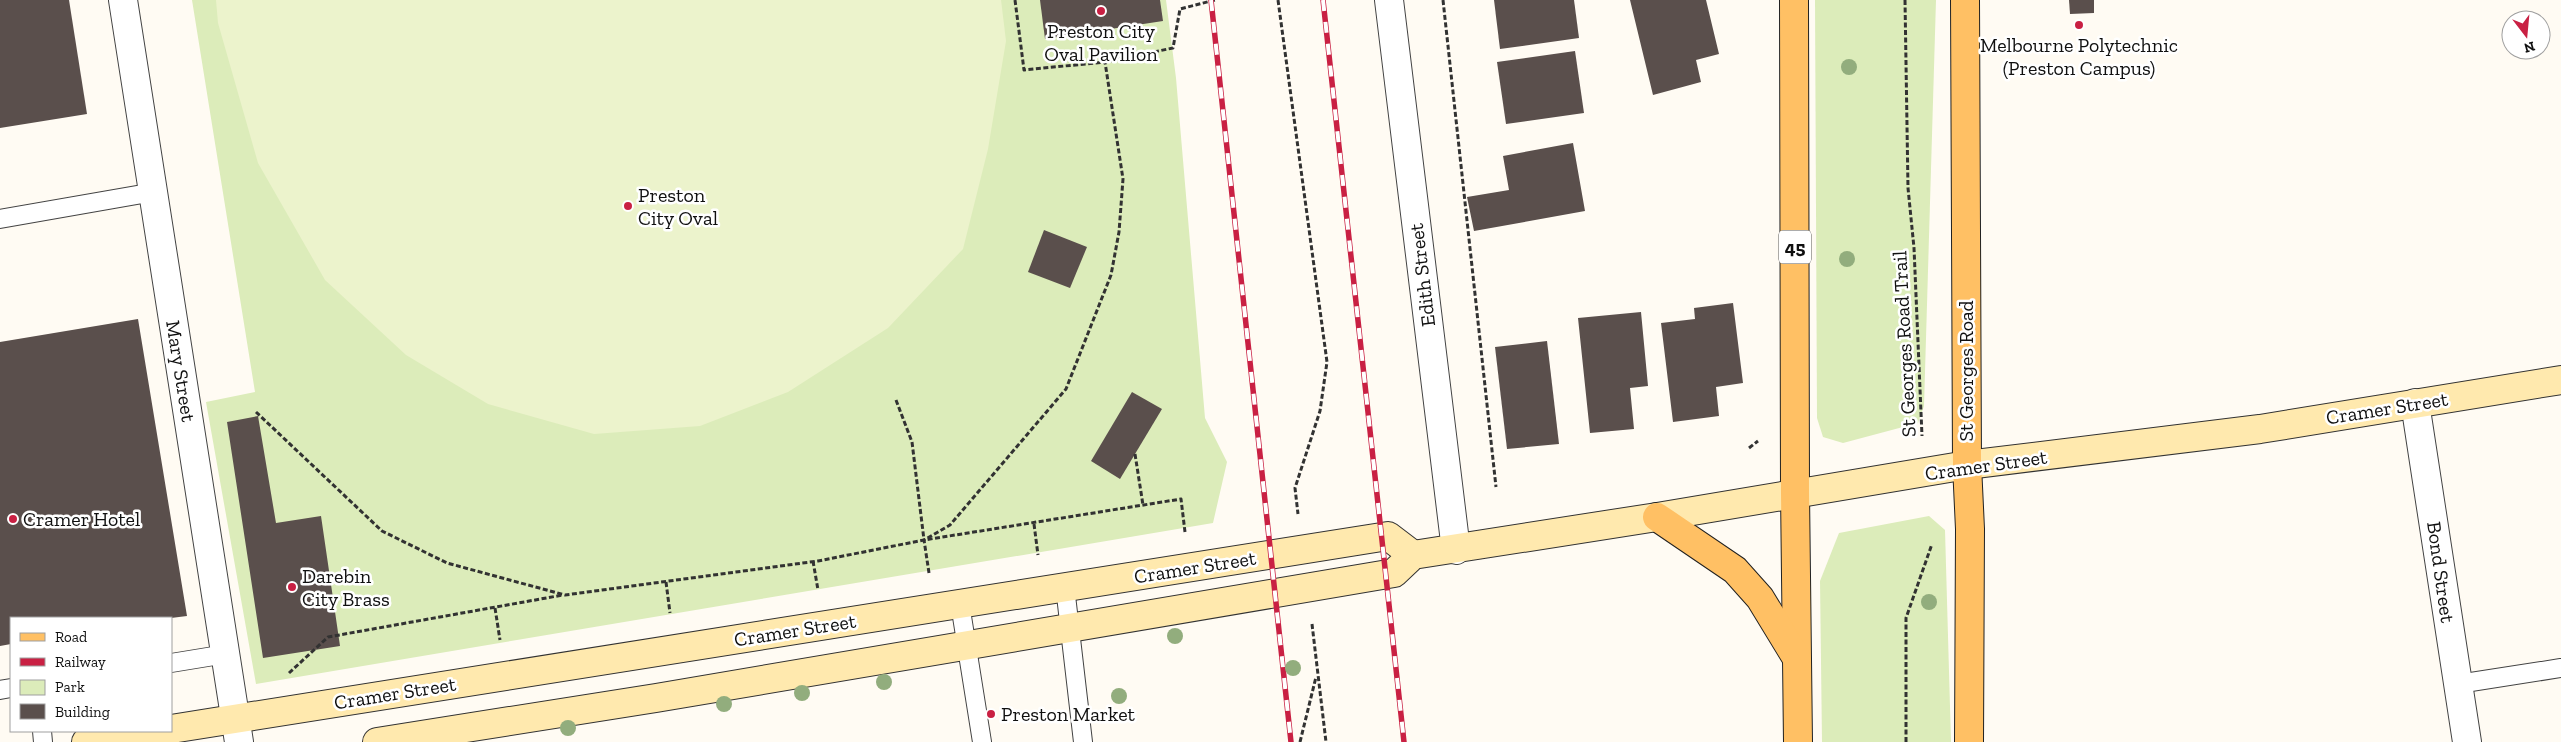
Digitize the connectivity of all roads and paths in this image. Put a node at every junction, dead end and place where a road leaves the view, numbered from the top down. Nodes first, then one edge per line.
1 (124, 0) edge
2 (1015, 0) edge
3 (1215, 0) edge
4 (1278, 0) edge
5 (1389, 0) edge
6 (1444, 0) edge
7 (1794, 0) edge
8 (1905, 0) edge
9 (1965, 0) edge
10 (1105, 62) junction
11 (154, 192) junction
12 (0, 219) edge
13 (2561, 380) edge
14 (896, 400) dead end
15 (2416, 403) junction
16 (256, 412) dead end
17 (1135, 454) dead end
18 (1967, 465) junction
19 (1927, 473) junction
20 (1496, 487) dead end
21 (1795, 493) junction
22 (1143, 505) junction
23 (1657, 517) junction
24 (1034, 524) junction
25 (1186, 538) dead end
26 (1934, 538) dead end
27 (924, 540) junction
28 (1456, 550) junction
29 (1302, 551) junction
30 (1413, 555) junction
31 (1039, 562) dead end
32 (930, 581) dead end
33 (666, 582) junction
34 (1308, 587) junction
35 (1065, 588) junction
36 (565, 595) junction
37 (960, 604) junction
38 (495, 608) junction
39 (671, 621) dead end
40 (1070, 628) junction
41 (968, 645) junction
42 (501, 648) dead end
43 (226, 654) junction
44 (1797, 658) junction
45 (172, 663) edge
46 (2561, 668) edge
47 (1316, 676) junction
48 (283, 680) dead end
49 (2458, 684) junction
50 (172, 729) edge
51 (237, 730) edge
52 (152, 732) edge
53 (86, 742) edge
54 (377, 742) edge
55 (982, 742) edge
56 (1083, 742) edge
57 (1300, 742) edge
58 (1326, 742) edge
59 (1798, 742) edge
60 (1906, 742) edge
61 (1969, 742) edge
62 (2467, 742) edge

1 - 11 street, Mary Street
2 - 10 path
3 - 10 path
4 - 29 path
5 - 28 street, Edith Street
6 - 20 path
7 - 21 main road, 45
8 - 19 path, St Georges Road Trail
9 - 18 main road, St Georges Road
10 - 27 path
11 - 12 lane
11 - 43 street, Mary Street
13 - 15 street, Cramer Street
14 - 27 path
15 - 18 street, Cramer Street
15 - 49 street, Bond Street
16 - 36 path
17 - 22 path
18 - 19 street, Cramer Street
18 - 61 main road, St Georges Road
19 - 21 street, Cramer Street
21 - 23 street, Cramer Street
21 - 44 main road, 45
22 - 24 path
22 - 25 path
23 - 28 street, Cramer Street
23 - 44 main road
24 - 27 path
24 - 31 path
26 - 60 path
27 - 32 path
27 - 33 path
28 - 30 street, Cramer Street
29 - 30 street, Cramer Street
29 - 35 street, Cramer Street
30 - 34 street, Cramer Street
33 - 36 path
33 - 39 path
34 - 40 street, Cramer Street
34 - 47 path
35 - 37 street, Cramer Street
35 - 40 lane
36 - 38 path
37 - 41 lane
37 - 51 street, Cramer Street
38 - 42 path
38 - 48 path
40 - 41 street, Cramer Street
40 - 56 lane
41 - 54 street, Cramer Street
41 - 55 lane
43 - 45 lane
43 - 51 street, Mary Street
44 - 59 main road, 45
46 - 49 lane
47 - 57 path
47 - 58 path
49 - 62 street, Bond Street
50 - 51 street, Cramer Street
52 - 53 street

